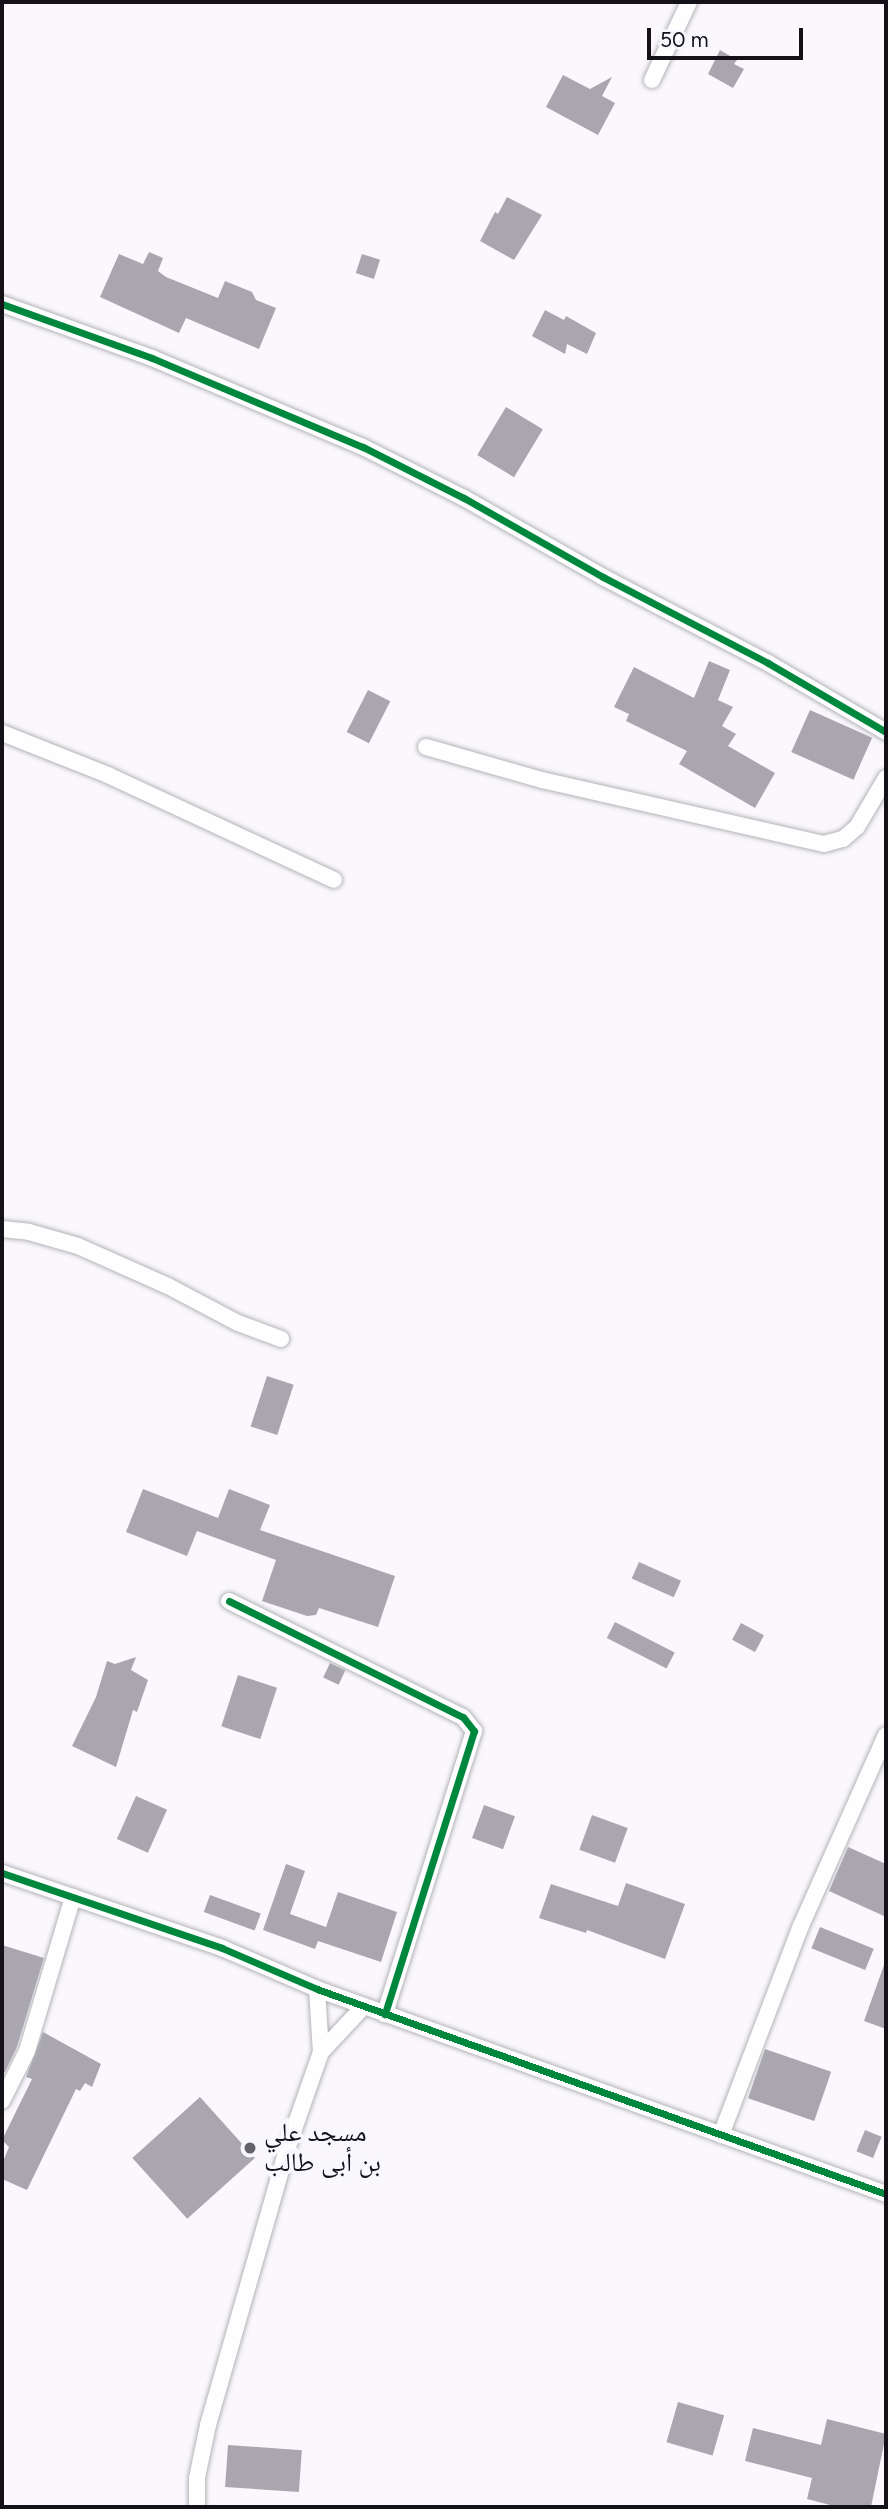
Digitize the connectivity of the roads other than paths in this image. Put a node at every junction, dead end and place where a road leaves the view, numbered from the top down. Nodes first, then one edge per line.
1 (689, 2) edge
2 (652, 80) dead end
3 (2, 304) edge
4 (886, 732) edge
5 (2, 733) edge
6 (426, 747) dead end
7 (886, 778) edge
8 (334, 880) dead end
9 (2, 1229) edge
10 (281, 1339) dead end
11 (229, 1601) dead end
12 (886, 1735) edge
13 (2, 1873) edge
14 (73, 1897) junction
15 (317, 1989) junction
16 (364, 2006) junction
17 (384, 2014) junction
18 (321, 2052) junction
19 (2, 2101) edge
20 (721, 2135) junction
21 (886, 2194) edge
22 (197, 2507) edge

1 - 2 street
3 - 4 street
5 - 8 street
6 - 7 street
9 - 10 street
11 - 17 street
12 - 20 street
13 - 14 street
14 - 15 street
14 - 19 street
15 - 16 street
15 - 18 street
16 - 17 street
16 - 18 street
17 - 20 street
18 - 22 street
20 - 21 street

